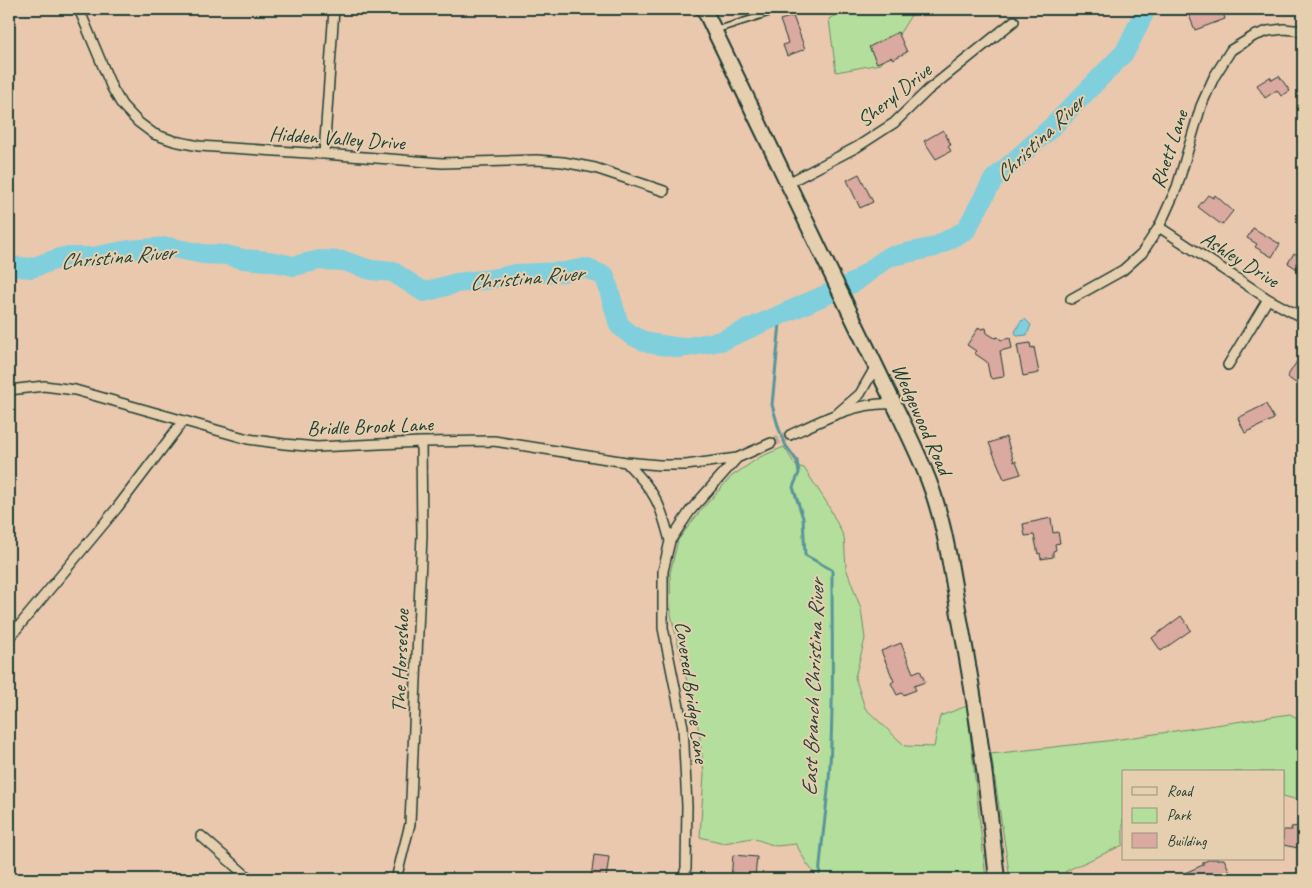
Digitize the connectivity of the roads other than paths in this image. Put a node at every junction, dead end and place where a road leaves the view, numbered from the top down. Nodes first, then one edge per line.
1 (79, 9) edge
2 (334, 9) edge
3 (704, 9) edge
4 (782, 9) edge
5 (1014, 20) dead end
6 (714, 31) junction
7 (1303, 31) edge
8 (324, 154) junction
9 (788, 183) junction
10 (664, 191) dead end
11 (1159, 227) junction
12 (1071, 298) dead end
13 (1268, 299) junction
14 (1303, 318) edge
15 (1228, 364) dead end
16 (876, 366) junction
17 (9, 390) edge
18 (894, 404) junction
19 (838, 413) junction
20 (182, 421) junction
21 (790, 435) tunnel mouth
22 (421, 442) junction
23 (771, 443) tunnel mouth
24 (737, 458) junction
25 (626, 462) junction
26 (670, 541) junction
27 (9, 638) edge
28 (201, 836) dead end
29 (250, 879) edge
30 (396, 879) edge
31 (683, 879) edge
32 (997, 879) edge

1 - 8 street, Hidden Valley Drive
2 - 8 street
3 - 6 street, Wedgewood Road
4 - 6 lane
5 - 9 street, Sheryl Drive
6 - 9 street, Wedgewood Road
7 - 11 street, Rhett Lane
8 - 10 street, Hidden Valley Drive
9 - 16 street, Wedgewood Road
11 - 12 street, Rhett Lane
11 - 13 street, Ashley Drive
13 - 14 street, Ashley Drive
13 - 15 street
16 - 18 street, Wedgewood Road
16 - 19 street
17 - 20 street, Bridle Brook Lane
18 - 19 street
18 - 32 street, Wedgewood Road
19 - 21 street
20 - 22 street, Bridle Brook Lane
20 - 27 street
22 - 25 street, Bridle Brook Lane
22 - 30 street, The Horseshoe
23 - 24 street, Covered Bridge Lane
24 - 25 street, Bridle Brook Lane
24 - 26 street, Covered Bridge Lane
25 - 26 street, Covered Bridge Lane
26 - 31 street, Covered Bridge Lane
28 - 29 street

